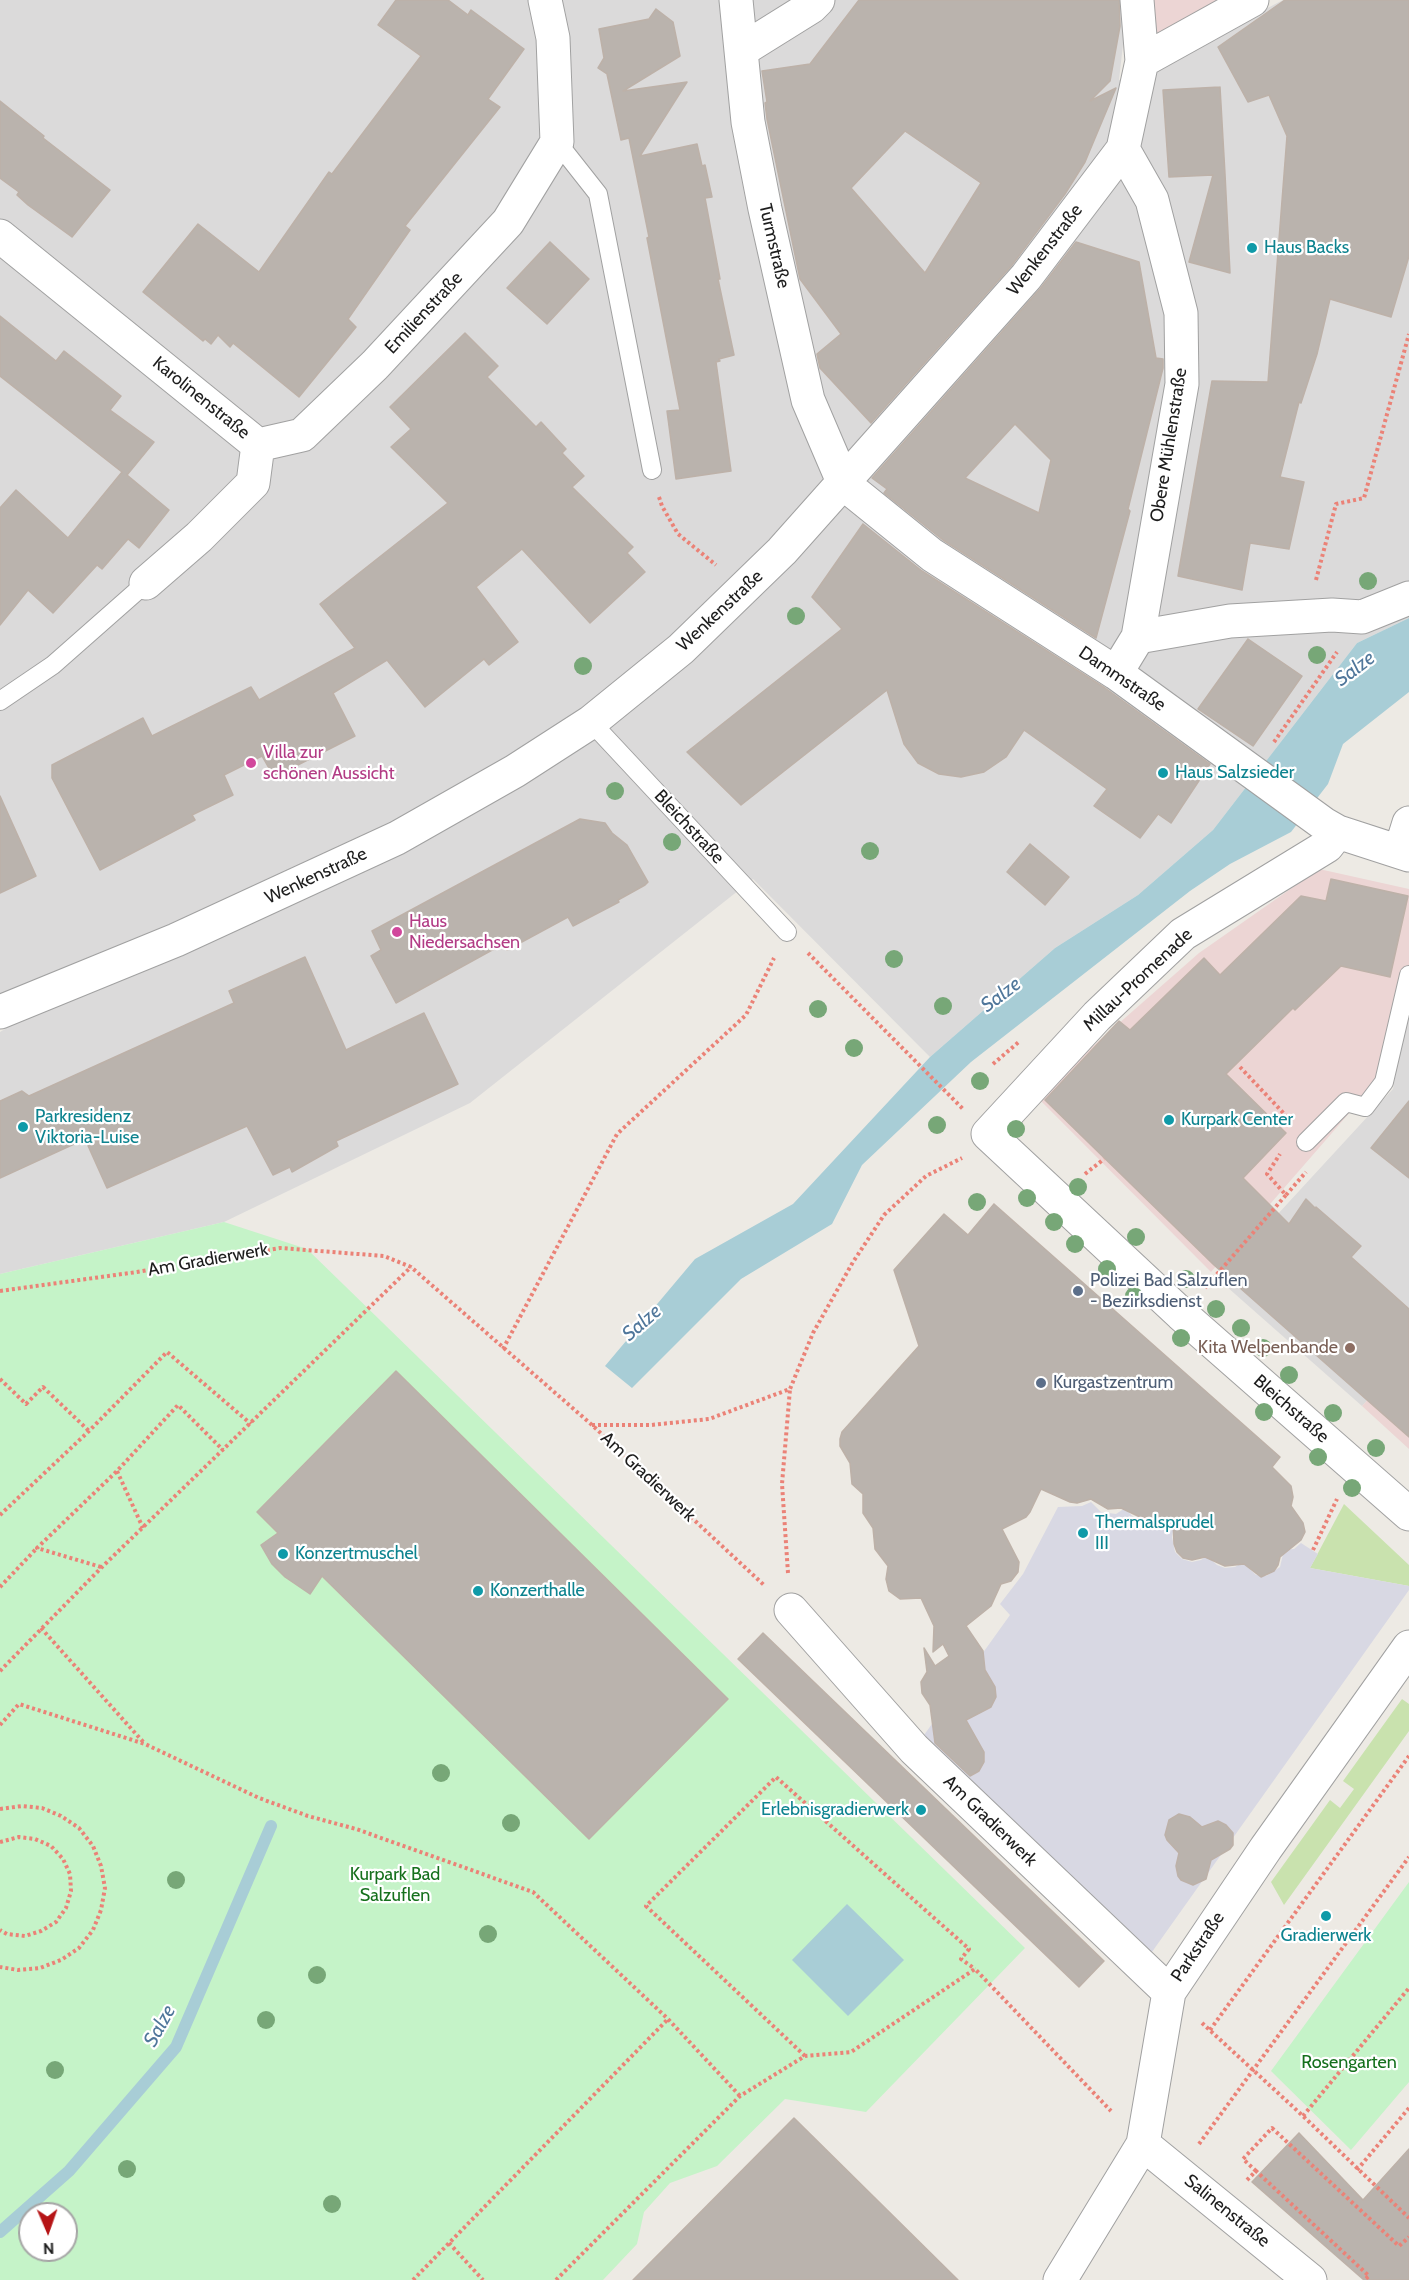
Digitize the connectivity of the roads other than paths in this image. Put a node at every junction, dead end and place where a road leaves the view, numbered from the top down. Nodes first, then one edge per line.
1 (545, 0) edge
2 (736, 0) edge
3 (818, 0) edge
4 (1137, 0) edge
5 (1252, 0) edge
6 (742, 50) junction
7 (1142, 62) junction
8 (557, 142) junction
9 (1123, 149) junction
10 (0, 236) edge
11 (258, 445) junction
12 (652, 470) road end
13 (844, 484) junction
14 (147, 583) joint
15 (1409, 598) edge
16 (1137, 637) junction
17 (1116, 673) junction
18 (0, 702) edge
19 (591, 722) junction
20 (1338, 832) junction
21 (1406, 843) edge
22 (788, 932) road end
23 (1409, 975) edge
24 (0, 1012) edge
25 (978, 1124) joint
26 (1302, 1135) road end
27 (1409, 1514) edge
28 (791, 1610) road end
29 (1409, 1647) edge
30 (1168, 1992) junction
31 (1143, 2144) junction
32 (1060, 2280) edge
33 (1310, 2280) edge

1 - 8 street
2 - 6 street, Turmstraße
3 - 6 street
4 - 7 street, Wenkenstraße
5 - 7 street
6 - 13 street, Turmstraße
7 - 9 street, Wenkenstraße
8 - 11 street, Emilienstraße
8 - 12 lane
9 - 13 street, Wenkenstraße
9 - 16 street, Obere Mühlenstraße
10 - 11 street, Karolinenstraße
11 - 14 street, Karolinenstraße
13 - 17 street, Dammstraße
13 - 19 street, Wenkenstraße
14 - 18 lane
15 - 16 street
16 - 17 street, Obere Mühlenstraße
17 - 20 street, Dammstraße
19 - 22 lane, Bleichstraße
19 - 24 street, Wenkenstraße
20 - 21 street, Dammstraße
20 - 25 street, Millau-Promenade
23 - 26 lane
25 - 27 street, Bleichstraße
28 - 30 street, Am Gradierwerk
29 - 30 street, Parkstraße
30 - 31 street, Parkstraße
31 - 32 street, Parkstraße
31 - 33 street, Salinenstraße

